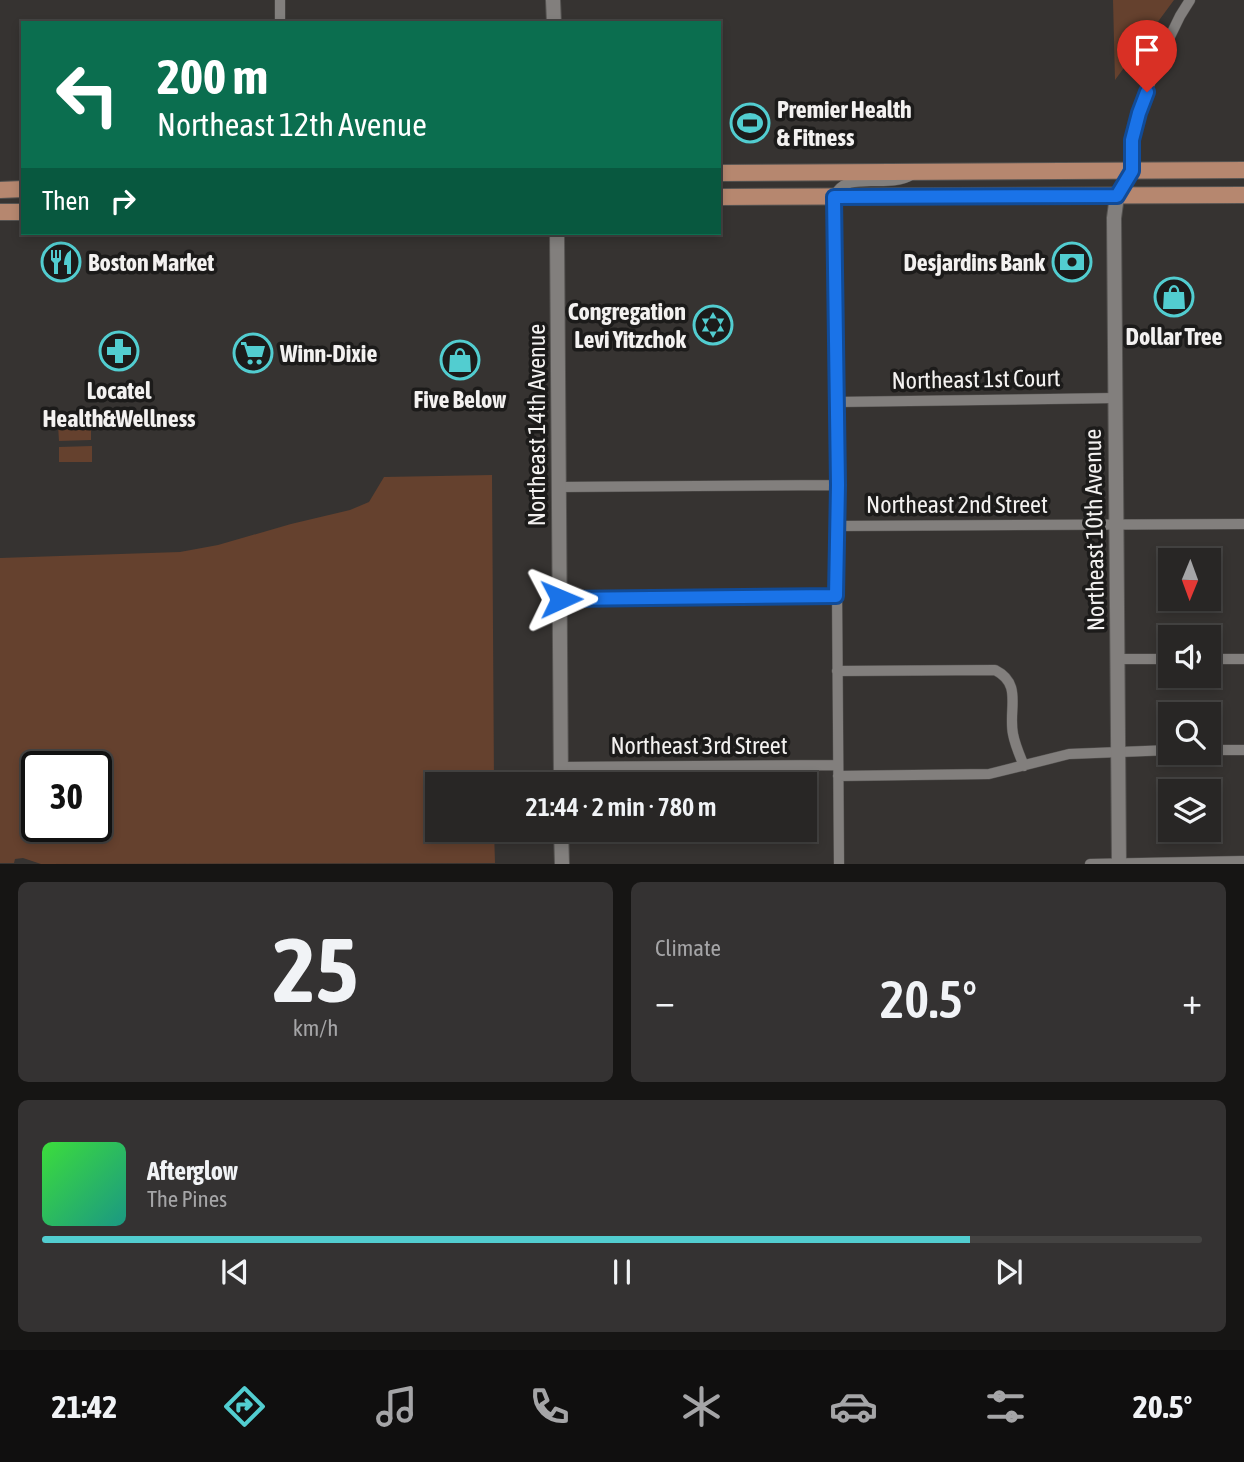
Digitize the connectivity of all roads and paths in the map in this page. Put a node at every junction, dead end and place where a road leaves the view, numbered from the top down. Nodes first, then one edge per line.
1 (280, 0) edge
2 (554, 0) edge
3 (1190, 0) edge
4 (280, 21) edge
5 (554, 21) edge
6 (1244, 170) edge
7 (921, 171) junction
8 (1132, 171) junction
9 (832, 172) junction
10 (721, 173) edge
11 (21, 189) edge
12 (0, 190) edge
13 (1244, 195) edge
14 (1117, 196) junction
15 (721, 197) edge
16 (744, 197) junction
17 (834, 197) junction
18 (0, 212) edge
19 (21, 212) edge
20 (557, 235) edge
21 (1115, 398) junction
22 (837, 402) junction
23 (838, 485) junction
24 (560, 487) junction
25 (1117, 524) junction
26 (1244, 524) edge
27 (838, 526) junction
28 (836, 596) junction
29 (561, 599) junction
30 (1118, 659) junction
31 (1158, 659) edge
32 (1221, 659) edge
33 (1244, 659) edge
34 (837, 671) junction
35 (1158, 750) edge
36 (1221, 750) edge
37 (1244, 750) edge
38 (1118, 751) junction
39 (561, 766) junction
40 (1024, 766) junction
41 (838, 770) junction
42 (561, 772) edge
43 (561, 842) edge
44 (1244, 861) edge
45 (562, 863) edge
46 (839, 863) edge
47 (1090, 863) edge
48 (1119, 863) edge

1 - 4 street
2 - 5 street
3 - 8 street
6 - 8 main road
7 - 8 main road
7 - 9 main road
7 - 17 street
8 - 14 street
9 - 10 main road
9 - 16 main road
11 - 12 main road
13 - 14 main road
14 - 17 main road
14 - 21 street, Northeast 10th Avenue
15 - 16 main road
16 - 17 main road
17 - 22 street
18 - 19 main road
20 - 24 street, Northeast 14th Avenue
21 - 22 street, Northeast 1st Court
21 - 25 street, Northeast 10th Avenue
22 - 23 street
23 - 24 street
23 - 27 street
24 - 29 street, Northeast 14th Avenue
25 - 26 street, Northeast 2nd Street
25 - 27 street, Northeast 2nd Street
25 - 30 street, Northeast 10th Avenue
27 - 28 street
28 - 29 street
28 - 34 street
29 - 39 street, Northeast 14th Avenue
30 - 31 street
30 - 38 street, Northeast 10th Avenue
32 - 33 street
34 - 40 street
34 - 41 street
35 - 38 street, Northeast 3rd Street
36 - 37 street
38 - 40 street, Northeast 3rd Street
38 - 48 street, Northeast 10th Avenue
39 - 41 street, Northeast 3rd Street
39 - 42 street, Northeast 14th Avenue
40 - 41 street, Northeast 3rd Street
41 - 46 street
43 - 45 street
44 - 48 street
47 - 48 street

